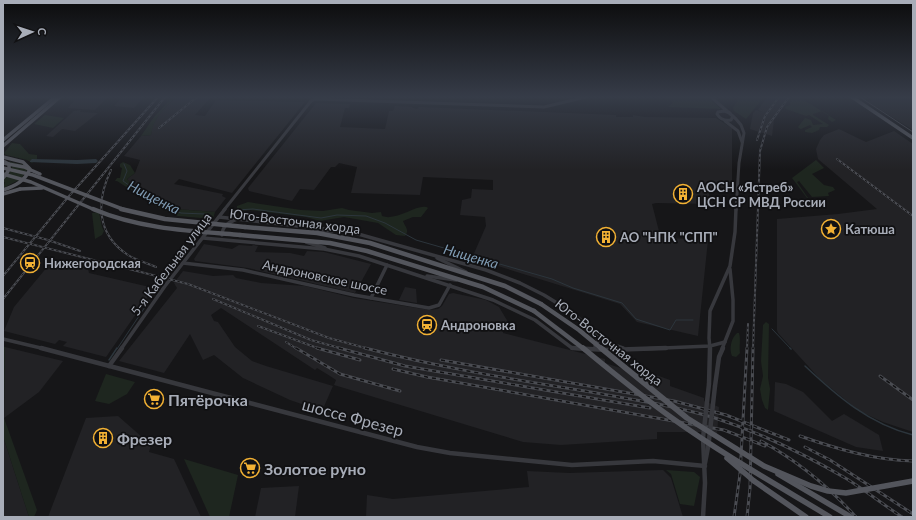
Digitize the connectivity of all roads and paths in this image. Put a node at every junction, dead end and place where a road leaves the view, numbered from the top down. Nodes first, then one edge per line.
1 (26, 121) edge
2 (31, 121) edge
3 (296, 121) edge
4 (725, 121) edge
5 (737, 121) edge
6 (888, 121) edge
7 (893, 121) edge
8 (913, 134) edge
9 (913, 138) edge
10 (3, 140) edge
11 (742, 143) junction
12 (3, 147) edge
13 (3, 158) edge
14 (3, 162) edge
15 (3, 168) edge
16 (3, 174) edge
17 (3, 178) edge
18 (44, 178) junction
19 (3, 190) edge
20 (52, 190) junction
21 (3, 194) edge
22 (219, 217) junction
23 (242, 219) junction
24 (287, 231) junction
25 (347, 231) junction
26 (202, 238) junction
27 (230, 240) junction
28 (298, 240) junction
29 (338, 252) junction
30 (428, 253) junction
31 (183, 263) junction
32 (387, 265) junction
33 (730, 266) junction
34 (418, 275) junction
35 (472, 275) junction
36 (464, 281) junction
37 (450, 285) junction
38 (371, 298) junction
39 (595, 332) junction
40 (3, 339) edge
41 (725, 342) junction
42 (710, 346) junction
43 (589, 349) junction
44 (630, 349) junction
45 (109, 366) junction
46 (715, 448) junction
47 (705, 466) junction
48 (764, 466) junction
49 (913, 481) edge
50 (703, 517) edge
51 (806, 517) edge
52 (830, 517) edge
53 (851, 517) edge

1 - 10 main road
2 - 12 main road
3 - 22 street, 5-я Кабельная улица
4 - 11 street
5 - 11 street
6 - 9 main road
7 - 8 main road
11 - 33 street
13 - 19 main road
14 - 17 main road
14 - 18 main road, bridge
15 - 18 main road, Юго-Восточная хорда, bridge
16 - 20 main road, Юго-Восточная хорда, bridge
18 - 24 main road, Юго-Восточная хорда, bridge
20 - 21 main road, Юго-Восточная хорда, bridge
20 - 28 main road, Юго-Восточная хорда, bridge
22 - 23 street
22 - 26 street, 5-я Кабельная улица
23 - 25 street
23 - 27 street
24 - 25 street
24 - 35 main road, Юго-Восточная хорда
25 - 30 street
26 - 27 street
26 - 31 street, 5-я Кабельная улица
27 - 29 street
28 - 29 street
28 - 36 main road, Юго-Восточная хорда
29 - 32 street
30 - 35 street
30 - 39 street
31 - 38 street, Андроновское шоссе
31 - 45 street, 5-я Кабельная улица
32 - 34 street
32 - 38 street
33 - 41 street
33 - 42 street
34 - 36 street
34 - 37 street
35 - 48 main road, Юго-Восточная хорда, bridge
36 - 46 main road, Юго-Восточная хорда, bridge
37 - 38 street, Андроновское шоссе
37 - 43 street
39 - 43 street
39 - 44 street
40 - 45 street, шоссе Фрезер
41 - 42 street
41 - 47 street, bridge
42 - 44 street
42 - 47 street, bridge
43 - 44 street
45 - 47 street, шоссе Фрезер
46 - 51 main road, bridge
46 - 52 main road, Юго-Восточная хорда, bridge
47 - 50 street
48 - 49 main road, bridge
48 - 53 main road, Юго-Восточная хорда, bridge

